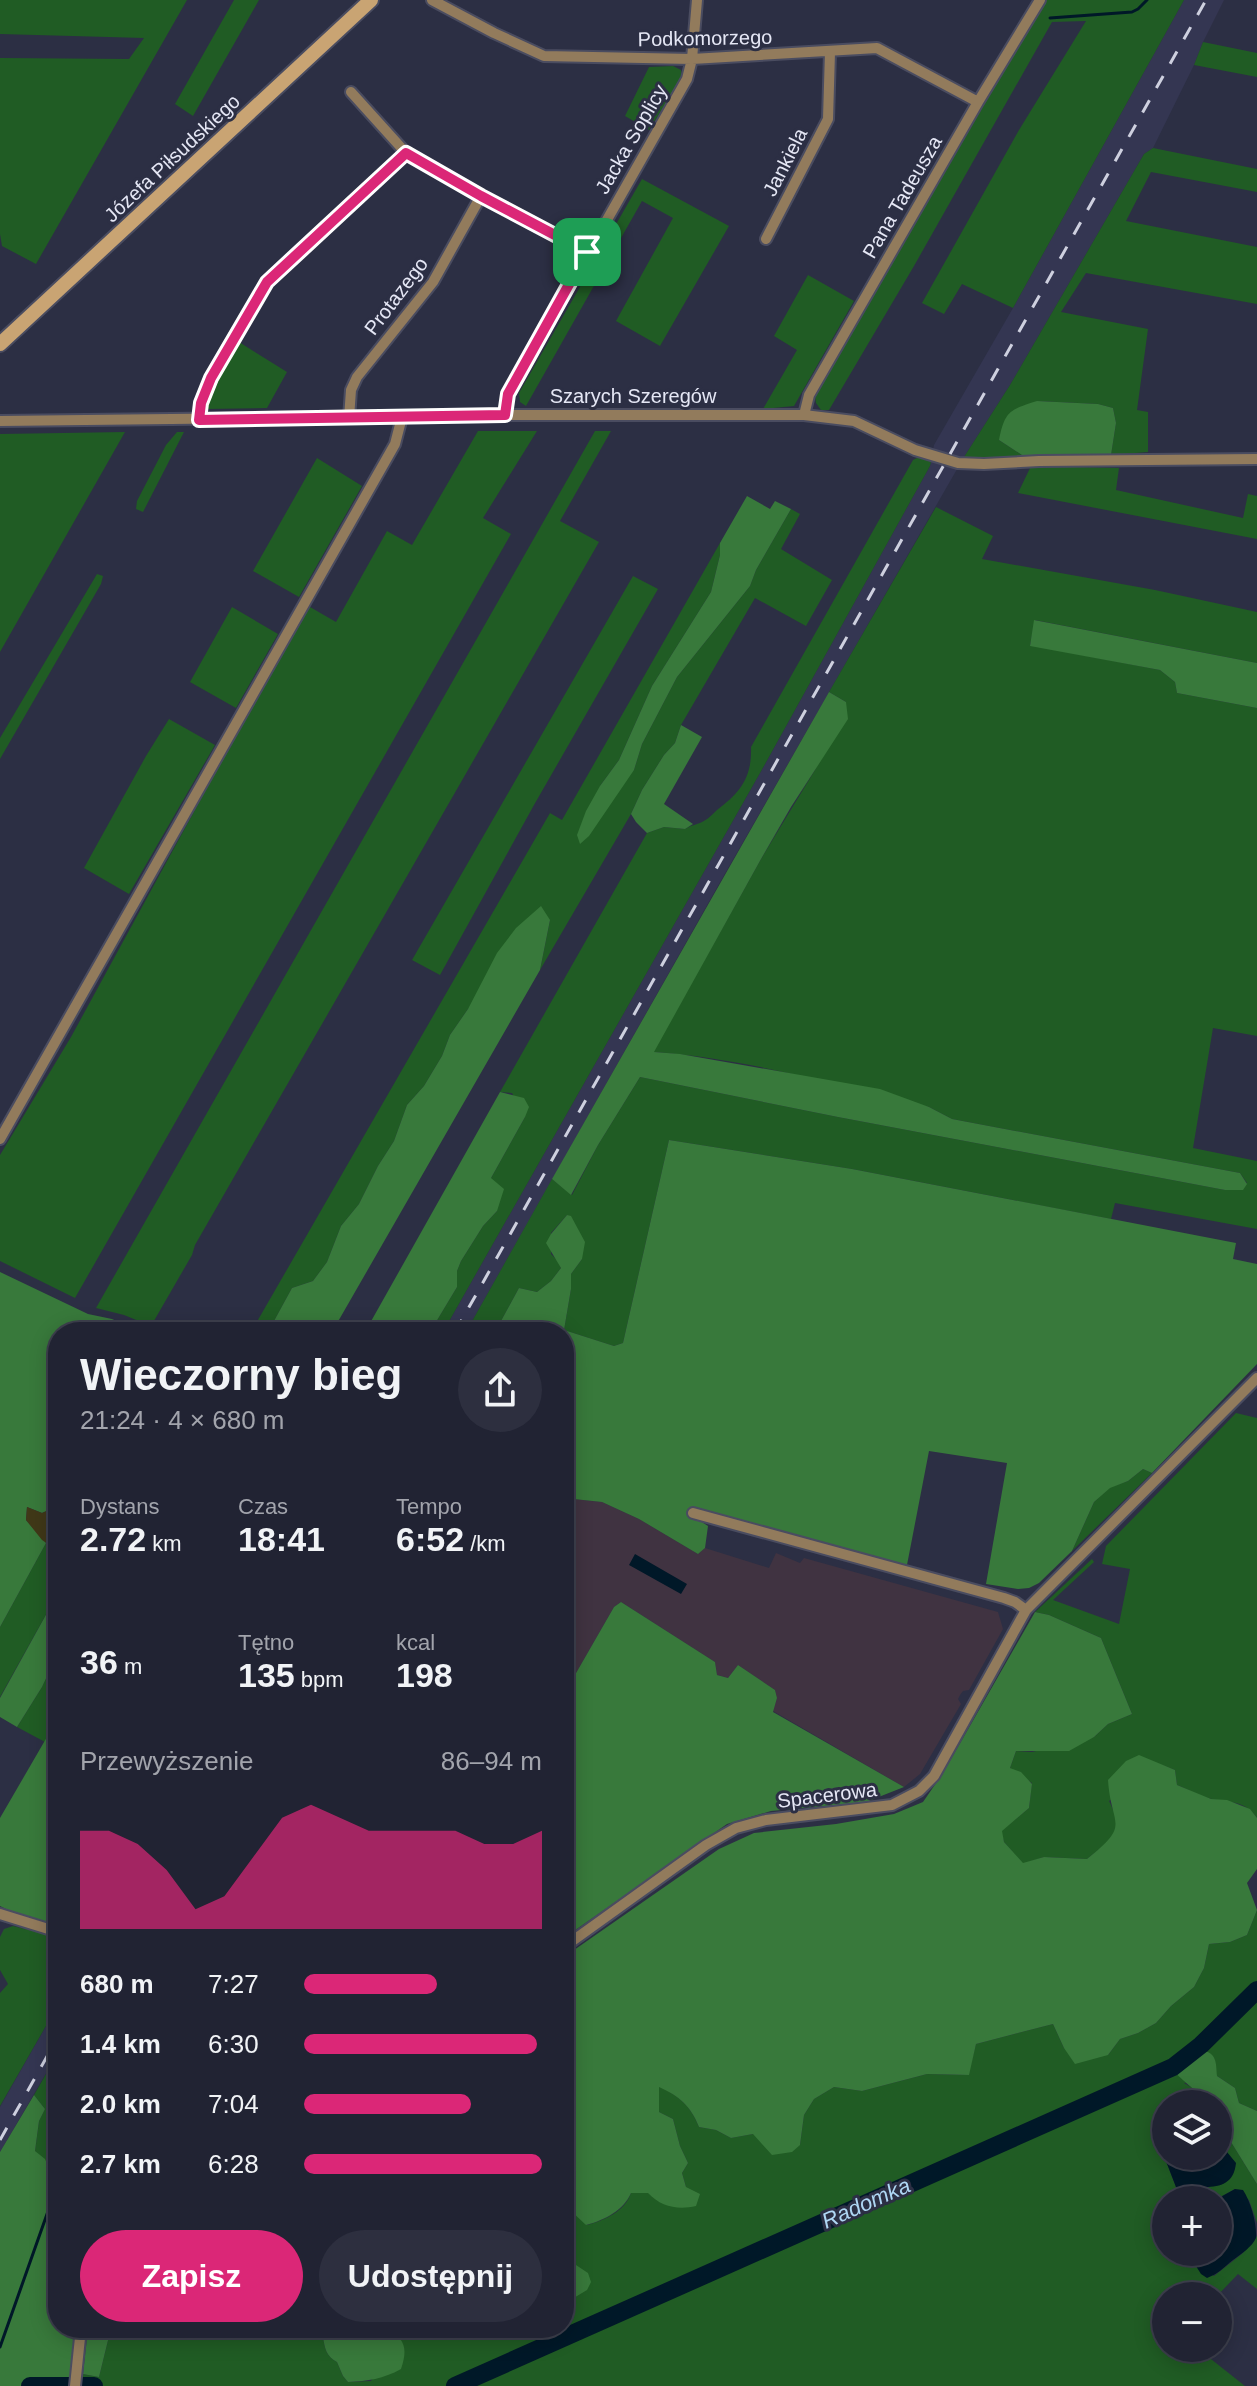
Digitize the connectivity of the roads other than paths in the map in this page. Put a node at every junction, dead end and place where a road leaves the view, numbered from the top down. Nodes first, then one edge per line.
1 (371, 0) edge
2 (432, 0) edge
3 (697, 0) edge
4 (1035, 2) edge
5 (830, 52) junction
6 (692, 59) junction
7 (351, 92) dead end
8 (978, 102) junction
9 (406, 153) junction
10 (481, 196) junction
11 (766, 239) dead end
12 (587, 252) junction
13 (0, 344) edge
14 (505, 415) junction
15 (804, 415) junction
16 (402, 417) junction
17 (349, 418) junction
18 (199, 420) junction
19 (0, 421) edge
20 (1257, 459) edge
21 (0, 1139) edge
22 (1257, 1378) edge
23 (693, 1513) dead end
24 (1026, 1610) junction
25 (0, 1914) edge
26 (48, 1929) edge
27 (574, 1940) edge
28 (80, 2338) edge
29 (76, 2380) edge

1 - 13 street, Józefa Piłsudskiego
2 - 6 street, Podkomorzego
3 - 6 street, Jacka Soplicy
4 - 8 street, Pana Tadeusza
5 - 6 street, Podkomorzego
5 - 8 street, Podkomorzego
5 - 11 street, Jankiela
6 - 12 street, Jacka Soplicy
7 - 9 street
8 - 15 street, Pana Tadeusza
9 - 10 street
9 - 18 street
10 - 12 street
10 - 17 street, Protazego
12 - 14 street, Jacka Soplicy
14 - 15 street, Szarych Szeregów
14 - 16 street, Szarych Szeregów
15 - 20 street, Szarych Szeregów
16 - 17 street, Szarych Szeregów
16 - 21 street
17 - 18 street, Szarych Szeregów
18 - 19 street, Szarych Szeregów
22 - 24 street, Spacerowa
23 - 24 street
24 - 27 street, Spacerowa
25 - 26 street
28 - 29 street

